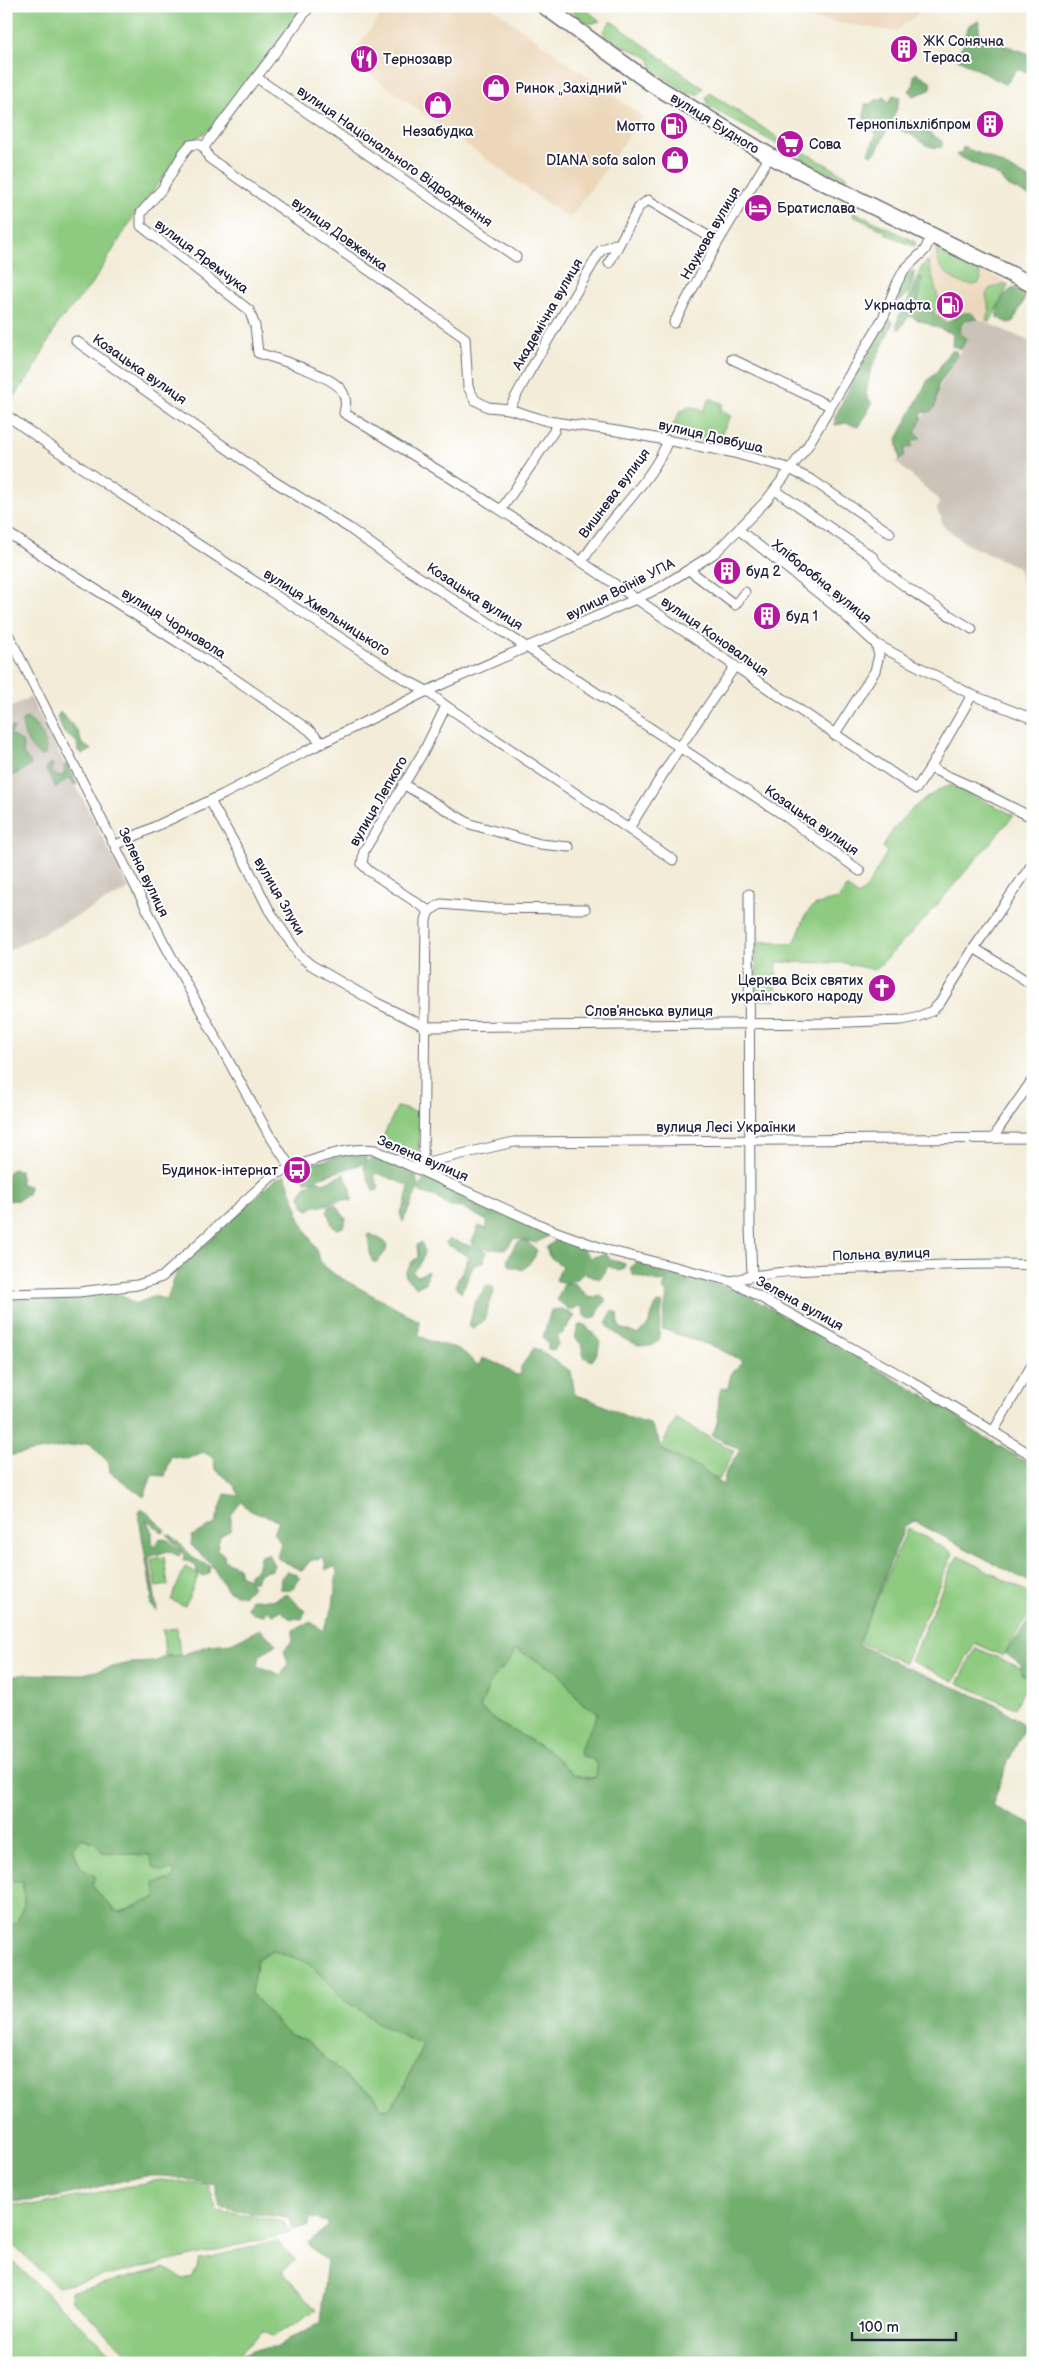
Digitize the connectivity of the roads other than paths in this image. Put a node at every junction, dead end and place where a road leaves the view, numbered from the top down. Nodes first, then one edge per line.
1 (310, 6) edge
2 (544, 6) edge
3 (258, 78) junction
4 (204, 148) junction
5 (770, 156) junction
6 (931, 236) junction
7 (718, 242) junction
8 (618, 245) junction
9 (516, 257) dead end
10 (609, 263) dead end
11 (1033, 285) edge
12 (674, 323) dead end
13 (465, 338) joint
14 (76, 341) dead end
15 (732, 359) dead end
16 (830, 406) junction
17 (509, 409) junction
18 (344, 413) joint
19 (8, 418) edge
20 (556, 422) junction
21 (668, 440) junction
22 (790, 470) junction
23 (775, 490) junction
24 (500, 510) junction
25 (739, 530) junction
26 (6, 532) edge
27 (890, 533) dead end
28 (582, 562) junction
29 (689, 570) junction
30 (745, 592) dead end
31 (636, 599) junction
32 (972, 629) dead end
33 (6, 630) edge
34 (876, 644) junction
35 (529, 647) junction
36 (735, 666) junction
37 (427, 691) junction
38 (972, 695) junction
39 (446, 706) junction
40 (1033, 719) edge
41 (834, 735) junction
42 (322, 743) junction
43 (680, 747) junction
44 (930, 768) junction
45 (403, 784) junction
46 (210, 801) junction
47 (1033, 818) edge
48 (630, 830) junction
49 (116, 846) junction
50 (569, 847) dead end
51 (673, 860) dead end
52 (1033, 864) edge
53 (860, 871) dead end
54 (748, 894) dead end
55 (585, 909) dead end
56 (429, 911) junction
57 (974, 948) junction
58 (1033, 985) edge
59 (749, 1025) junction
60 (426, 1027) junction
61 (1033, 1079) edge
62 (995, 1138) junction
63 (1033, 1138) edge
64 (750, 1141) junction
65 (420, 1166) junction
66 (291, 1168) junction
67 (1033, 1265) edge
68 (752, 1276) junction
69 (731, 1281) junction
70 (6, 1294) edge
71 (1033, 1363) edge
72 (993, 1432) junction
73 (1033, 1456) edge

1 - 3 street
2 - 5 highway, вулиця Будного
3 - 4 street
3 - 9 street, вулиця Національного Відродження
4 - 13 street, вулиця Довженка
4 - 18 street, вулиця Яремчука
5 - 6 highway, вулиця Будного
5 - 7 street, Наукова вулиця
6 - 11 highway, вулиця Будного
6 - 16 street, вулиця Воїнів УПА
7 - 8 street
7 - 12 street, Наукова вулиця
8 - 10 street
8 - 17 street, Академічна вулиця
13 - 17 street, вулиця Довбуша
14 - 35 street, Козацька вулиця
15 - 16 street
16 - 22 street, вулиця Воїнів УПА
17 - 20 street, вулиця Довбуша
18 - 24 street, вулиця Коновальця
19 - 37 street, вулиця Хмельницького
20 - 21 street, вулиця Довбуша
20 - 24 street
21 - 22 street, вулиця Довбуша
21 - 28 street, Вишнева вулиця
22 - 23 street, вулиця Воїнів УПА
22 - 27 street, вулиця Довбуша
23 - 25 street, вулиця Воїнів УПА
23 - 32 street
24 - 28 street, вулиця Коновальця
25 - 29 street, вулиця Воїнів УПА
25 - 34 street, Хліборобна вулиця
26 - 42 street, вулиця Чорновола
28 - 31 street, вулиця Коновальця
29 - 30 street
29 - 31 street, вулиця Воїнів УПА
31 - 35 street, вулиця Воїнів УПА
31 - 36 street, вулиця Коновальця
33 - 49 street, Зелена вулиця
34 - 38 street, Хліборобна вулиця
34 - 41 street
35 - 37 street, вулиця Воїнів УПА
35 - 43 street, Козацька вулиця
36 - 41 street, вулиця Коновальця
36 - 43 street
37 - 39 street, вулиця Хмельницького
37 - 42 street, вулиця Воїнів УПА
38 - 40 street, Хліборобна вулиця
38 - 44 street
39 - 45 street, вулиця Лепкого
39 - 48 street, вулиця Хмельницького
41 - 44 street, вулиця Коновальця
42 - 46 street, вулиця Воїнів УПА
43 - 48 street
43 - 53 street, Козацька вулиця
44 - 47 street
45 - 50 street
45 - 56 street, вулиця Лепкого
46 - 49 street, вулиця Воїнів УПА
46 - 60 street, вулиця Злуки
48 - 51 street, вулиця Хмельницького
49 - 66 street, Зелена вулиця
52 - 57 street, Словʼянська вулиця
54 - 59 street
55 - 56 street
56 - 60 street
57 - 58 street
57 - 59 street, Словʼянська вулиця
59 - 60 street, Словʼянська вулиця
59 - 64 street
60 - 65 street
61 - 62 street
62 - 63 street, вулиця Лесі Українки
62 - 64 street, вулиця Лесі Українки
64 - 65 street, вулиця Лесі Українки
64 - 68 street
65 - 66 street, Зелена вулиця
65 - 69 street, Зелена вулиця
66 - 70 street
67 - 68 street, Польна вулиця
68 - 69 street, Польна вулиця
69 - 72 street, Зелена вулиця
71 - 72 street
72 - 73 street, Зелена вулиця

